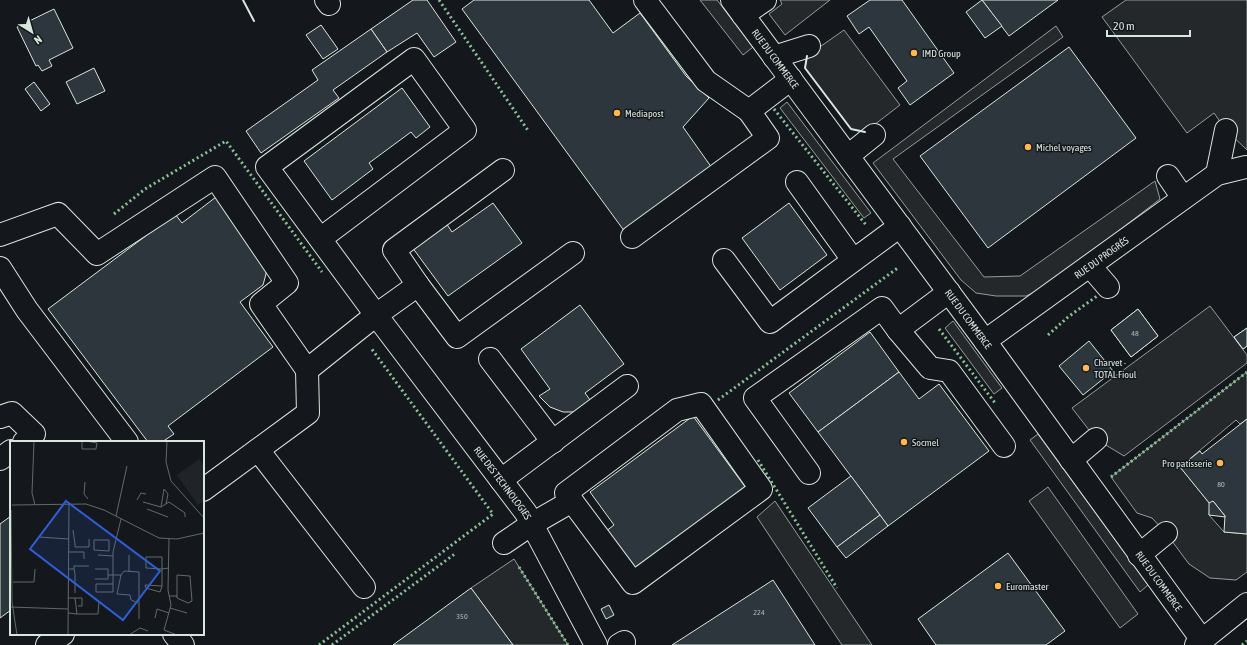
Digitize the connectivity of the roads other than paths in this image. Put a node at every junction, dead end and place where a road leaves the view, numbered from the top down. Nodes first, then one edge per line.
1 (645, 0) edge
2 (765, 0) edge
3 (738, 8) edge
4 (809, 46) dead end
5 (774, 57) junction
6 (791, 79) junction
7 (749, 111) junction
8 (1226, 130) dead end
9 (874, 135) dead end
10 (848, 156) junction
11 (1246, 167) edge
12 (503, 170) dead end
13 (1217, 174) junction
14 (1168, 176) dead end
15 (797, 182) dead end
16 (1184, 198) junction
17 (900, 226) junction
18 (0, 236) edge
19 (632, 237) dead end
20 (320, 239) junction
21 (572, 253) dead end
22 (724, 260) dead end
23 (853, 260) junction
24 (1090, 266) junction
25 (0, 268) edge
26 (418, 285) junction
27 (1108, 287) dead end
28 (949, 292) junction
29 (376, 315) junction
30 (898, 330) junction
31 (985, 341) junction
32 (490, 359) dead end
33 (307, 370) junction
34 (627, 386) dead end
35 (0, 417) edge
36 (1096, 440) dead end
37 (25, 441) edge
38 (126, 441) edge
39 (552, 442) junction
40 (1004, 446) dead end
41 (258, 450) junction
42 (10, 452) edge
43 (0, 459) edge
44 (1071, 460) junction
45 (809, 473) dead end
46 (501, 480) junction
47 (204, 489) edge
48 (572, 501) junction
49 (532, 524) junction
50 (1166, 533) dead end
51 (504, 543) dead end
52 (1139, 555) junction
53 (364, 587) dead end
54 (1247, 604) edge
55 (175, 635) edge
56 (1199, 643) edge
57 (182, 645) edge
58 (596, 645) edge

1 - 7 street
2 - 3 street
3 - 5 street, RUE DU COMMERCE
4 - 5 street
5 - 6 street, RUE DU COMMERCE
6 - 7 street
6 - 10 street, RUE DU COMMERCE
7 - 19 street
8 - 13 street
9 - 10 street
10 - 17 street, RUE DU COMMERCE
11 - 13 street
12 - 26 street
13 - 16 street, RUE DU PROGRÈS
14 - 16 street
15 - 23 street
16 - 24 street, RUE DU PROGRÈS
17 - 23 street
17 - 28 street, RUE DU COMMERCE
18 - 33 street
20 - 20 street, RUE DES TECHNOLOGIES
20 - 29 street, RUE DES TECHNOLOGIES
21 - 26 street
22 - 23 street
24 - 27 street
24 - 31 street, RUE DU PROGRÈS
25 - 38 street
26 - 29 street
28 - 30 street
28 - 31 street, RUE DU COMMERCE
29 - 33 street
29 - 46 street, RUE DES TECHNOLOGIES
30 - 40 street
30 - 45 street
31 - 44 street, RUE DU COMMERCE
32 - 39 street
33 - 41 street
34 - 39 street
35 - 37 street
36 - 44 street
39 - 46 street
41 - 47 street
41 - 53 street
42 - 43 street
44 - 52 street, RUE DU COMMERCE
46 - 49 street, RUE DES TECHNOLOGIES
48 - 48 street
48 - 49 street
49 - 51 street
49 - 58 street, RUE DES TECHNOLOGIES
50 - 52 street
52 - 56 street, RUE DU COMMERCE
54 - 56 street
55 - 57 street

